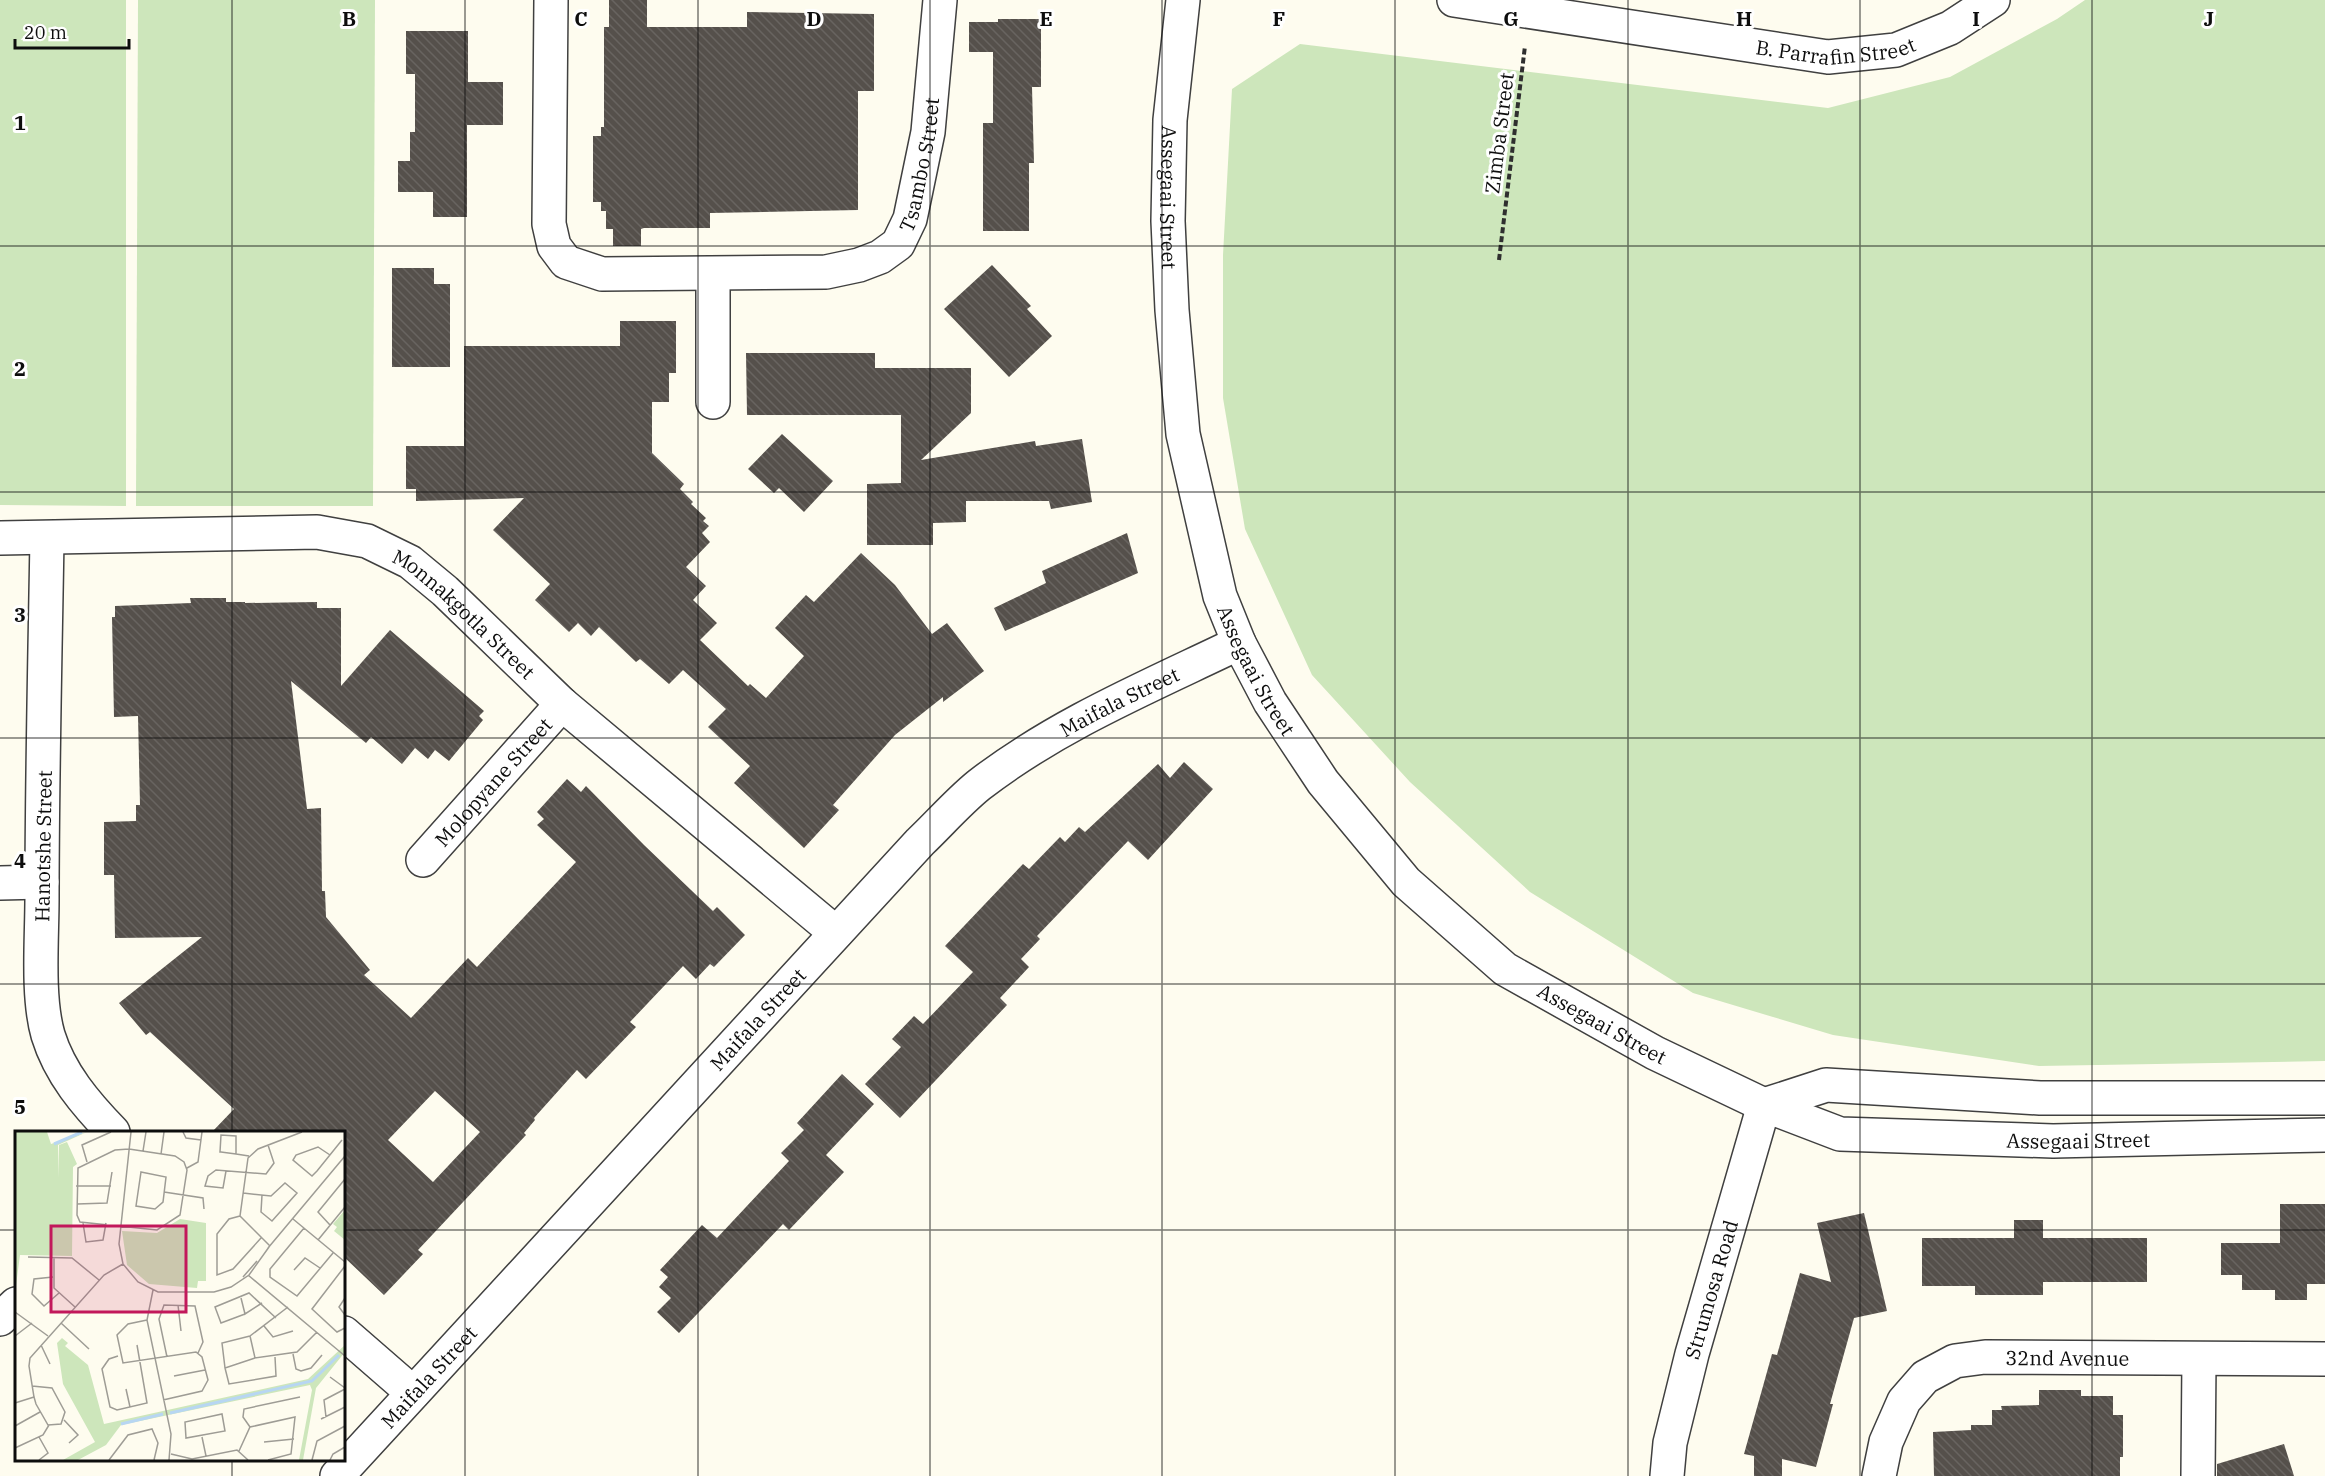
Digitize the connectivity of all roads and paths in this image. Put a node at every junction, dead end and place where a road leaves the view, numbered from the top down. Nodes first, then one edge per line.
1 (551, 0) edge
2 (940, 0) edge
3 (1183, 0) edge
4 (1454, 0) edge
5 (1993, 0) edge
6 (1529, 10) junction
7 (1499, 260) dead end
8 (713, 274) junction
9 (713, 402) dead end
10 (0, 538) edge
11 (47, 538) junction
12 (1239, 643) junction
13 (562, 704) junction
14 (423, 860) dead end
15 (42, 882) junction
16 (0, 883) edge
17 (836, 933) junction
18 (2325, 1098) edge
19 (1764, 1105) junction
20 (112, 1131) edge
21 (2325, 1135) edge
22 (15, 1305) edge
23 (0, 1319) edge
24 (345, 1335) edge
25 (2199, 1359) junction
26 (2325, 1359) edge
27 (413, 1392) junction
28 (338, 1476) edge
29 (1667, 1476) edge
30 (1879, 1476) edge
31 (2198, 1476) edge

1 - 8 street, Tsambo Street
2 - 8 street, Tsambo Street
3 - 12 street, Assegaai Street
4 - 6 street, B. Parrafin Street
5 - 6 street, B. Parrafin Street
6 - 7 path, Zimba Street
8 - 9 street
10 - 11 street, Monnakgotla Street
11 - 13 street, Monnakgotla Street
11 - 15 street, Hanotshe Street
12 - 17 street, Maifala Street
12 - 19 street, Assegaai Street
13 - 14 street, Molopyane Street
13 - 17 street, Monnakgotla Street
15 - 16 street
15 - 20 street, Hanotshe Street
17 - 27 street, Maifala Street
18 - 19 street, Assegaai Street
19 - 21 street, Assegaai Street
19 - 29 street, Strumosa Road
22 - 23 street
24 - 27 street
25 - 26 street, 32nd Avenue
25 - 30 street, 32nd Avenue
25 - 31 street
27 - 28 street, Maifala Street

